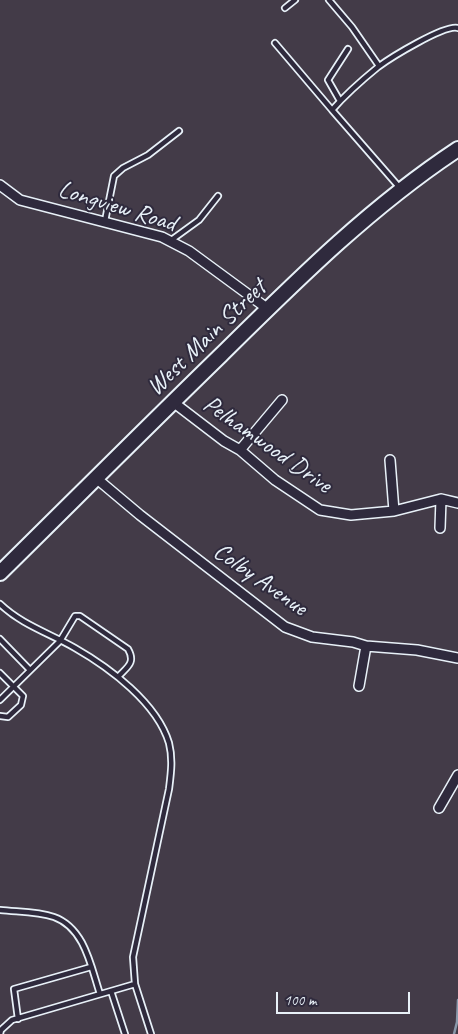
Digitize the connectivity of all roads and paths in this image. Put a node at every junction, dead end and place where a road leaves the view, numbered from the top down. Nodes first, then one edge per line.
1 (295, 0) edge
2 (329, 0) edge
3 (285, 8) dead end
4 (458, 28) edge
5 (275, 43) dead end
6 (348, 49) dead end
7 (379, 66) junction
8 (340, 101) junction
9 (332, 110) junction
10 (179, 131) dead end
11 (458, 149) edge
12 (0, 185) edge
13 (400, 189) junction
14 (218, 196) dead end
15 (105, 221) junction
16 (170, 241) junction
17 (268, 309) junction
18 (282, 400) dead end
19 (173, 402) junction
20 (240, 450) junction
21 (390, 460) dead end
22 (96, 478) junction
23 (441, 499) junction
24 (458, 503) edge
25 (394, 511) junction
26 (440, 528) dead end
27 (0, 573) edge
28 (0, 604) edge
29 (0, 639) edge
30 (60, 640) junction
31 (366, 646) junction
32 (458, 658) edge
33 (30, 670) junction
34 (0, 673) edge
35 (118, 677) junction
36 (358, 686) dead end
37 (13, 687) junction
38 (0, 700) edge
39 (0, 716) edge
40 (458, 775) edge
41 (440, 808) dead end
42 (0, 910) edge
43 (91, 968) junction
44 (135, 984) junction
45 (111, 990) junction
46 (100, 994) junction
47 (18, 1018) junction
48 (0, 1034) edge
49 (125, 1034) edge
50 (151, 1034) edge

1 - 3 lane
2 - 7 lane
4 - 7 lane
5 - 9 lane
6 - 8 lane
7 - 8 lane
8 - 9 lane
9 - 13 lane
10 - 15 lane
11 - 13 main road, West Main Street
12 - 15 street, Longview Road
13 - 17 main road, West Main Street
14 - 16 lane
15 - 16 street, Longview Road
16 - 17 street, Longview Road
17 - 19 main road, West Main Street
18 - 20 street
19 - 20 street, Pelhamwood Drive
19 - 22 main road, West Main Street
20 - 25 street, Pelhamwood Drive
21 - 25 street
22 - 27 main road, West Main Street
22 - 31 street, Colby Avenue
23 - 24 street, Pelhamwood Drive
23 - 25 street, Pelhamwood Drive
23 - 26 street
28 - 30 lane
29 - 33 lane
30 - 33 lane
30 - 35 lane
30 - 35 lane
31 - 32 street, Colby Avenue
31 - 36 street
33 - 37 lane
34 - 37 lane
35 - 44 lane
37 - 38 lane
37 - 39 lane
40 - 41 street
42 - 43 lane
43 - 46 lane
43 - 47 lane
44 - 45 lane
44 - 50 lane
45 - 46 lane
45 - 49 lane
46 - 47 lane
47 - 48 lane

